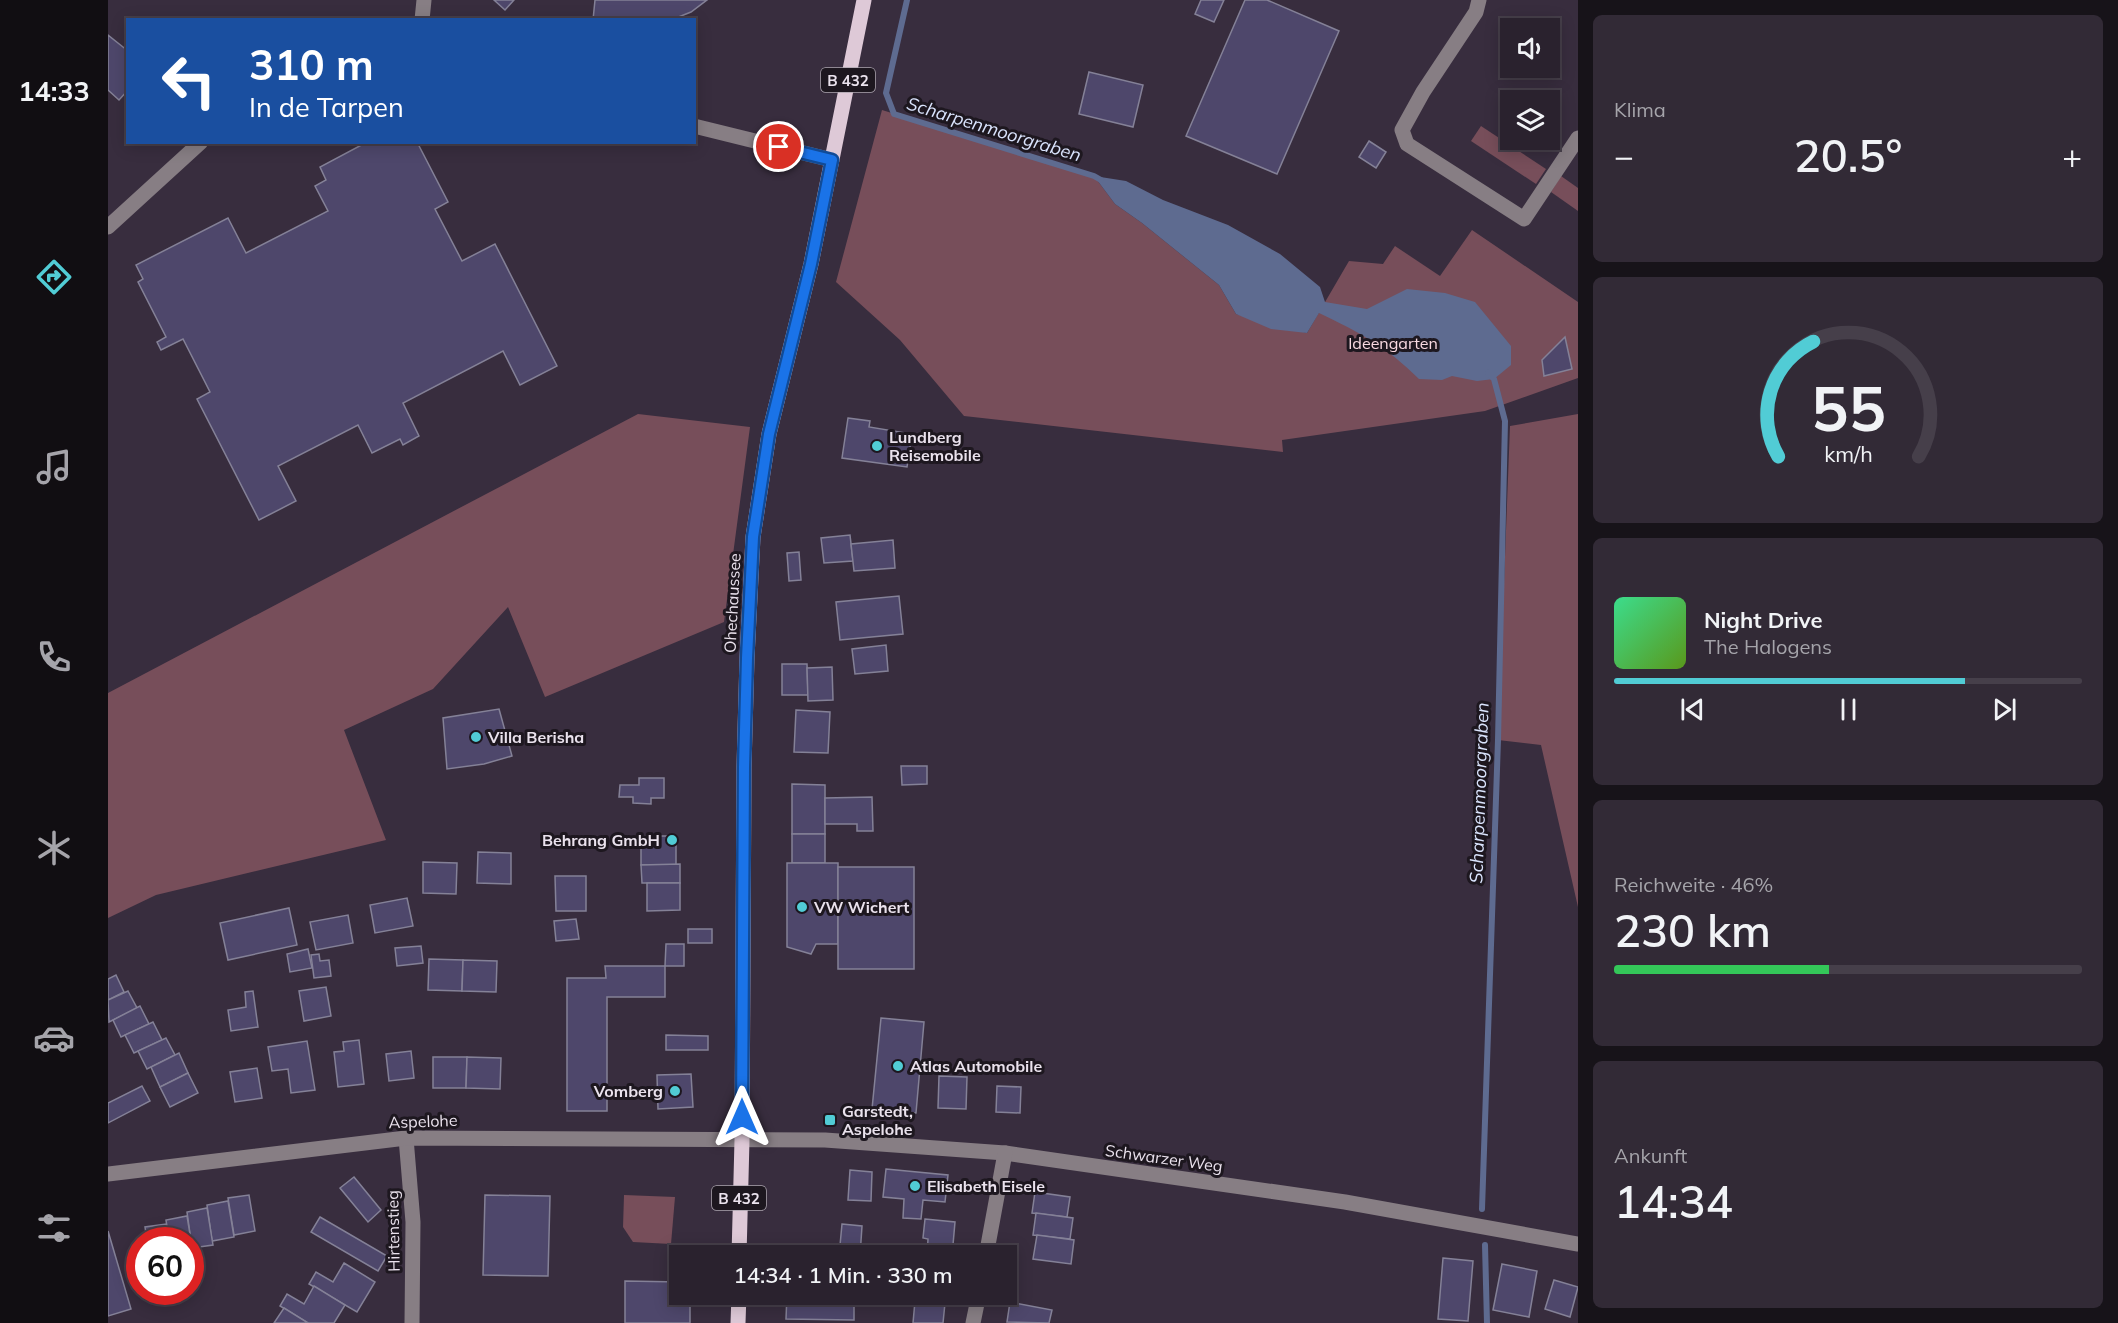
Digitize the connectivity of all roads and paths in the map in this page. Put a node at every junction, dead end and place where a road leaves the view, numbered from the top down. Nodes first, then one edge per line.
1 (424, 0) edge
2 (864, 0) edge
3 (1479, 0) edge
4 (422, 18) edge
5 (696, 126) edge
6 (1578, 138) edge
7 (199, 144) edge
8 (832, 160) junction
9 (108, 227) edge
10 (406, 1138) junction
11 (742, 1140) junction
12 (1005, 1153) junction
13 (108, 1174) edge
14 (1578, 1244) edge
15 (739, 1245) edge
16 (988, 1245) edge
17 (738, 1305) edge
18 (977, 1305) edge
19 (412, 1323) edge
20 (738, 1323) edge
21 (974, 1323) edge

1 - 4 street
2 - 8 main road, Ohechaussee / B 432
3 - 6 street
5 - 8 street
7 - 9 street
8 - 11 main road, Ohechaussee / B 432
10 - 11 street, Aspelohe
10 - 13 street, Aspelohe
10 - 19 street, Hirtenstieg
11 - 12 street, Schwarzer Weg
11 - 15 main road, Ohechaussee / B 432
12 - 14 street, Schwarzer Weg
12 - 16 street
17 - 20 main road
18 - 21 street

